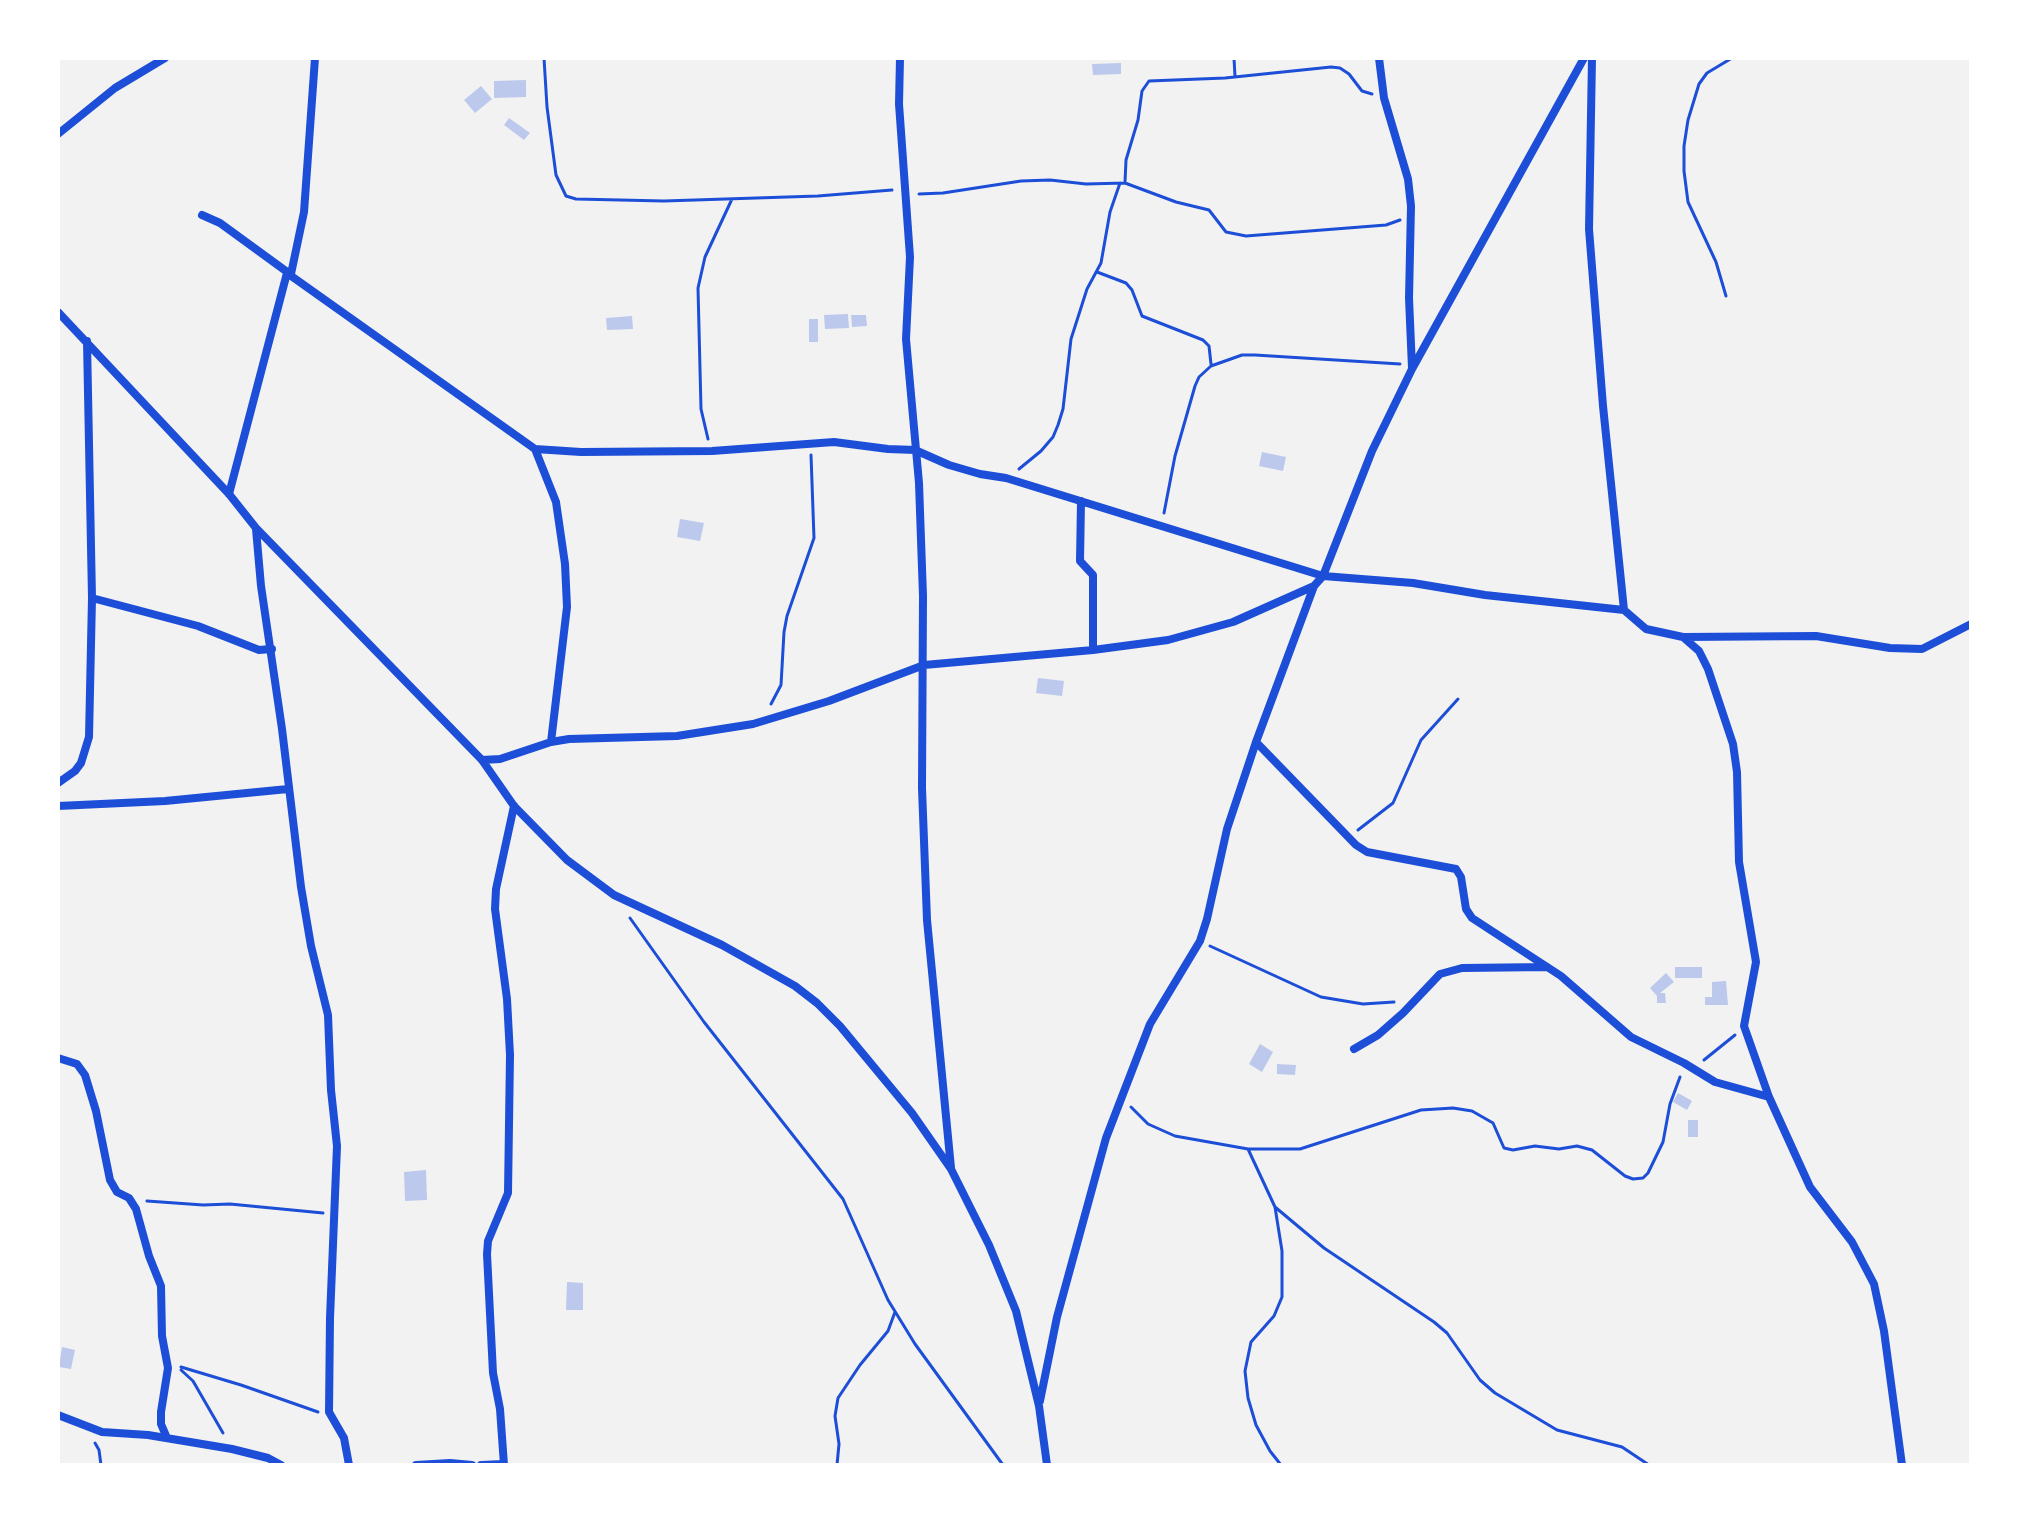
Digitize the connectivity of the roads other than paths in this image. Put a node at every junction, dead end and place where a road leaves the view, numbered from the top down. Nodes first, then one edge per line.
1 (165, 58) edge
2 (315, 58) edge
3 (900, 58) edge
4 (1379, 58) edge
5 (1584, 58) edge
6 (1592, 58) edge
7 (58, 134) edge
8 (202, 215) dead end
9 (289, 274) junction
10 (58, 312) edge
11 (87, 341) junction
12 (1412, 367) junction
13 (535, 449) junction
14 (915, 450) junction
15 (229, 494) junction
16 (1081, 501) junction
17 (256, 528) junction
18 (1323, 576) junction
19 (1314, 586) junction
20 (92, 598) junction
21 (1624, 610) junction
22 (1971, 624) edge
23 (1683, 637) junction
24 (272, 649) junction
25 (1093, 650) junction
26 (924, 665) junction
27 (551, 742) junction
28 (1256, 742) junction
29 (482, 760) junction
30 (58, 783) edge
31 (288, 789) junction
32 (58, 806) edge
33 (514, 806) junction
34 (1548, 967) junction
35 (1354, 1049) dead end
36 (58, 1058) edge
37 (1769, 1097) junction
38 (951, 1169) junction
39 (1039, 1406) junction
40 (58, 1415) edge
41 (167, 1438) junction
42 (503, 1464) edge
43 (281, 1465) edge
44 (349, 1465) edge
45 (416, 1465) edge
46 (472, 1465) edge
47 (481, 1465) edge
48 (1047, 1465) edge
49 (1902, 1465) edge

1 - 7 street
2 - 9 street
3 - 14 street
4 - 12 street
5 - 12 street
6 - 21 street
8 - 9 street
9 - 13 street
9 - 15 street
10 - 11 street
11 - 15 street
11 - 20 street
12 - 18 street
13 - 14 street
13 - 27 street
14 - 16 street
14 - 26 street
15 - 17 street
16 - 18 street
16 - 25 street
17 - 24 street
17 - 29 street
18 - 19 street
18 - 21 street
19 - 25 street
19 - 28 street
20 - 24 street
20 - 30 street
21 - 23 street
22 - 23 street
23 - 37 street
24 - 31 street
25 - 26 street
26 - 27 street
26 - 38 street
27 - 29 street
28 - 34 street
28 - 39 street
29 - 33 street
31 - 32 street
31 - 44 street
33 - 38 street
33 - 42 street
34 - 35 street
34 - 37 street
36 - 41 street
37 - 49 street
38 - 39 street
39 - 48 street
40 - 41 street
41 - 43 street
42 - 47 street
45 - 46 street

